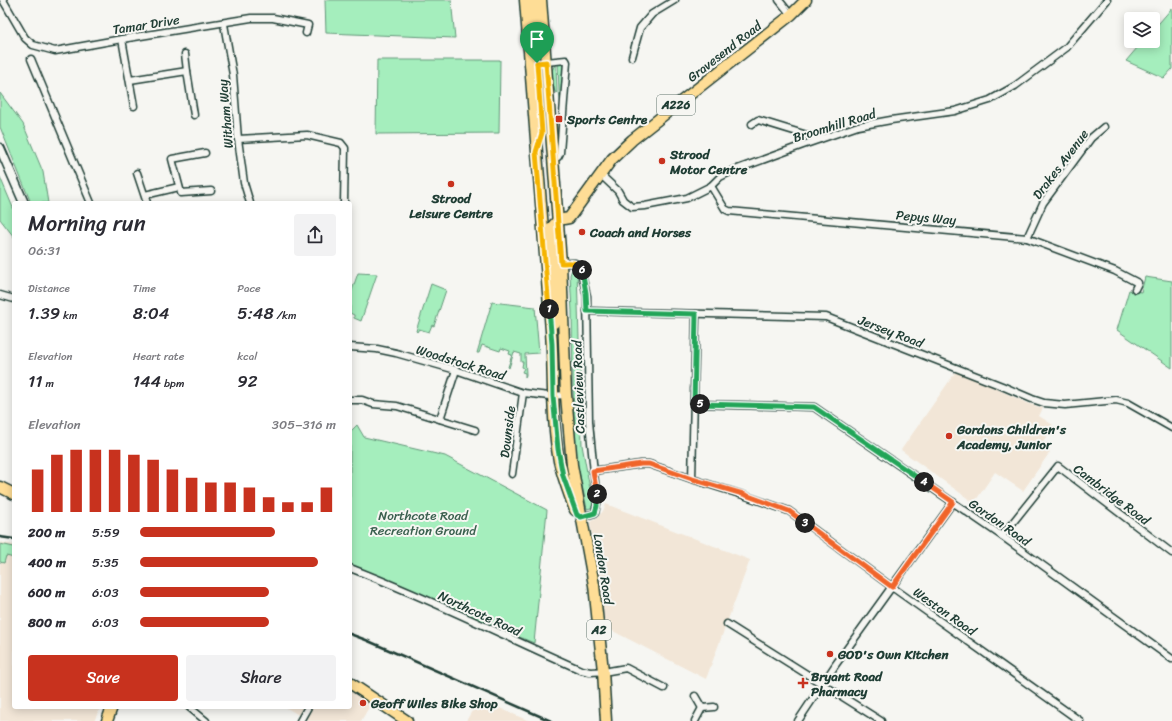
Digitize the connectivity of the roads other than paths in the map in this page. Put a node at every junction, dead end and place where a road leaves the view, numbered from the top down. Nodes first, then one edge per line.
1 (3, 0) edge
2 (525, 0) edge
3 (534, 0) edge
4 (541, 0) edge
5 (675, 0) edge
6 (779, 0) edge
7 (806, 0) edge
8 (1107, 0) edge
9 (791, 15) junction
10 (224, 24) junction
11 (306, 33) dead end
12 (528, 35) junction
13 (122, 39) junction
14 (185, 54) dead end
15 (632, 57) dead end
16 (32, 59) dead end
17 (546, 62) junction
18 (187, 71) junction
19 (130, 80) junction
20 (134, 106) dead end
21 (194, 115) dead end
22 (752, 124) dead end
23 (1104, 127) dead end
24 (238, 139) junction
25 (820, 139) junction
26 (0, 148) edge
27 (536, 152) junction
28 (204, 153) dead end
29 (552, 158) junction
30 (137, 173) dead end
31 (600, 174) junction
32 (711, 186) junction
33 (179, 187) junction
34 (211, 191) dead end
35 (145, 195) junction
36 (23, 201) edge
37 (90, 201) edge
38 (147, 201) edge
39 (249, 201) edge
40 (344, 201) edge
41 (558, 220) junction
42 (1027, 238) junction
43 (553, 263) junction
44 (1135, 289) dead end
45 (0, 295) edge
46 (12, 298) edge
47 (587, 311) junction
48 (696, 314) junction
49 (564, 323) junction
50 (352, 347) edge
51 (456, 370) junction
52 (523, 393) junction
53 (566, 395) junction
54 (553, 396) junction
55 (352, 400) edge
56 (694, 404) junction
57 (440, 419) junction
58 (1172, 428) edge
59 (475, 430) dead end
60 (593, 471) junction
61 (512, 474) dead end
62 (692, 479) junction
63 (0, 487) edge
64 (12, 493) edge
65 (953, 502) junction
66 (581, 517) junction
67 (1002, 536) junction
68 (1172, 553) edge
69 (352, 569) edge
70 (892, 587) junction
71 (727, 624) dead end
72 (1172, 659) edge
73 (603, 671) junction
74 (822, 684) junction
75 (352, 685) edge
76 (664, 688) dead end
77 (695, 696) dead end
78 (714, 707) dead end
79 (702, 708) junction
80 (111, 709) edge
81 (191, 709) edge
82 (307, 709) edge
83 (106, 721) edge
84 (206, 721) edge
85 (300, 721) edge
86 (407, 721) edge
87 (606, 721) edge
88 (695, 721) edge
89 (798, 721) edge
90 (880, 721) edge
91 (1080, 721) edge

1 - 13 street, Tamar Drive
2 - 12 main road, A2
3 - 12 main road
4 - 17 main road, A2
5 - 15 street
6 - 9 street
7 - 9 main road, Gravesend Road / A226
8 - 25 street, Broomhill Road
9 - 31 main road, Gravesend Road / A226
10 - 11 street, Tamar Drive
10 - 13 street, Tamar Drive
10 - 24 street, Witham Way
12 - 27 main road, A2
13 - 19 street
14 - 18 street
16 - 37 street
17 - 27 main road
17 - 29 main road, A2
17 - 29 street
18 - 19 street
18 - 21 street
19 - 20 street
22 - 25 street
23 - 42 street, Drakes Avenue
24 - 39 street, Witham Way
24 - 40 street
25 - 32 street, Broomhill Road
26 - 36 street
27 - 43 main road, London Road / A2
28 - 33 street
29 - 41 main road, A2
30 - 35 street
31 - 32 street, Broomhill Road
31 - 41 main road, Gravesend Road / A226
32 - 42 street, Pepys Way
33 - 34 street
33 - 35 street
35 - 38 street
41 - 43 main road, London Road / A2
42 - 44 street, Pepys Way
43 - 47 street, Castleview Road
43 - 49 main road, London Road / A2
43 - 54 main road, London Road / A2
45 - 46 street
47 - 48 street, Jersey Road
47 - 60 street, Castleview Road
48 - 56 street
48 - 58 street, Jersey Road
49 - 53 main road, London Road / A2
49 - 54 main road, London Road
50 - 51 street, Woodstock Road
51 - 52 street, Woodstock Road
51 - 57 street
52 - 54 street, Woodstock Road
52 - 61 street, Downside
53 - 54 street, Woodstock Road
53 - 66 main road, London Road / A2
54 - 66 main road, London Road / A2
55 - 57 street
56 - 62 street
56 - 65 street, Gordon Road
57 - 59 street
60 - 62 street, Weston Road
60 - 66 street, Castleview Road
62 - 70 street, Weston Road
63 - 64 main road
65 - 67 street, Gordon Road
65 - 70 street
66 - 73 main road, London Road / A2
67 - 68 street, Cambridge Road
67 - 72 street, Gordon Road
69 - 73 street, Northcote Road
70 - 74 street
70 - 91 street, Weston Road
71 - 74 street
73 - 76 street, Northcote Road
73 - 87 main road, London Road / A2
74 - 89 street
74 - 90 street
75 - 86 main road
77 - 79 street
78 - 79 street
79 - 88 street
80 - 83 main road
81 - 84 street
82 - 85 street

